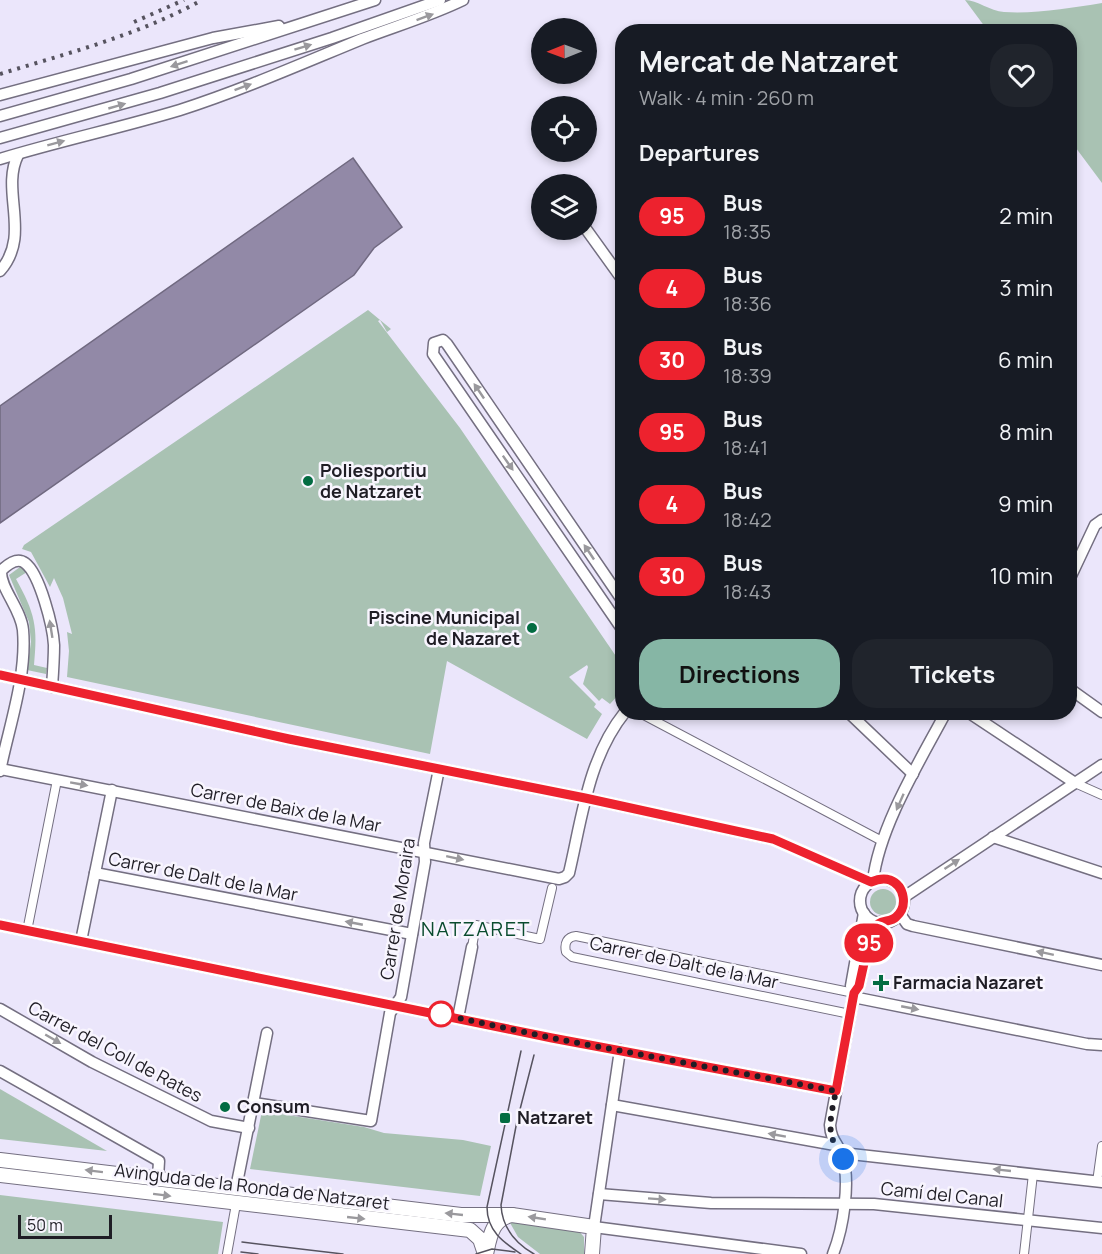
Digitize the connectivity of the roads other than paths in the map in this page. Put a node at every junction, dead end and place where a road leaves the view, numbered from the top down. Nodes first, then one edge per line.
1 (375, 0) edge
2 (440, 0) edge
3 (463, 0) edge
4 (315, 20) junction
5 (0, 94) edge
6 (0, 116) edge
7 (0, 138) edge
8 (19, 154) junction
9 (0, 159) edge
10 (594, 240) edge
11 (12, 244) junction
12 (0, 263) edge
13 (615, 269) edge
14 (0, 271) edge
15 (1102, 519) edge
16 (1077, 563) edge
17 (615, 590) edge
18 (615, 619) edge
19 (0, 675) edge
20 (20, 678) junction
21 (52, 687) junction
22 (1077, 694) edge
23 (1102, 712) edge
24 (620, 720) edge
25 (653, 720) edge
26 (856, 720) edge
27 (942, 720) edge
28 (980, 720) edge
29 (1102, 765) edge
30 (0, 770) edge
31 (439, 770) junction
32 (913, 774) junction
33 (57, 780) junction
34 (1075, 783) junction
35 (112, 790) junction
36 (1102, 795) edge
37 (585, 798) junction
38 (993, 837) junction
39 (882, 841) junction
40 (425, 852) junction
41 (95, 873) junction
42 (1102, 873) edge
43 (872, 881) junction
44 (552, 888) dead end
45 (904, 897) junction
46 (864, 913) junction
47 (900, 914) junction
48 (880, 922) junction
49 (0, 925) edge
50 (27, 931) junction
51 (412, 934) junction
52 (81, 941) junction
53 (472, 947) joint
54 (1102, 965) edge
55 (853, 995) junction
56 (396, 1005) junction
57 (1, 1009) edge
58 (850, 1014) junction
59 (458, 1018) junction
60 (267, 1033) dead end
61 (1102, 1045) edge
62 (620, 1050) junction
63 (0, 1071) edge
64 (836, 1091) junction
65 (254, 1103) junction
66 (612, 1105) junction
67 (249, 1128) junction
68 (1102, 1146) edge
69 (838, 1149) junction
70 (0, 1160) edge
71 (1033, 1174) junction
72 (0, 1175) edge
73 (158, 1178) junction
74 (1099, 1182) edge
75 (236, 1188) junction
76 (599, 1194) junction
77 (236, 1204) junction
78 (845, 1204) junction
79 (512, 1215) junction
80 (1028, 1220) junction
81 (594, 1227) junction
82 (1102, 1228) edge
83 (592, 1252) edge
84 (227, 1254) edge
85 (485, 1254) edge
86 (801, 1254) edge
87 (833, 1254) edge
88 (1024, 1254) edge

1 - 4 street
7 -> 2 street
8 -> 3 street
4 - 5 street
4 -> 6 street
8 - 9 street
8 - 11 street
10 - 13 street
11 - 12 street
11 - 14 street
15 - 16 street
17 -> 18 street
19 - 20 street
20 - 21 street
21 -> 20 street
20 - 30 street
21 - 31 street
22 - 23 street
24 - 37 street
25 - 39 street
26 - 32 street
27 - 32 street
28 - 34 street
29 - 34 street
30 - 33 street, Carrer de Baix de la Mar
31 - 37 street
31 - 40 street, Carrer de Moraira
32 -> 39 street
33 -> 35 street, Carrer de Baix de la Mar
33 - 50 street
34 - 36 street
34 - 38 street
35 - 40 street, Carrer de Baix de la Mar
35 - 41 street
40 -> 37 street, Carrer de Baix de la Mar
37 - 43 street
38 - 42 street
45 -> 38 street
39 - 43 street
40 - 51 street, Carrer de Moraira
51 -> 41 street, Carrer de Dalt de la Mar
41 - 52 street
43 - 45 street
43 - 46 street
44 - 53 street
45 - 47 street
46 - 48 street
46 - 55 street
47 - 48 street
54 -> 47 street
48 - 55 street
49 - 50 street
50 - 52 street
51 - 56 street, Carrer de Moraira
52 - 56 street
53 - 59 street
55 - 58 street
55 - 58 street, Carrer de Dalt de la Mar
55 -> 61 street
56 - 59 street
56 - 65 street, Carrer de Moraira
57 -> 67 street, Carrer del Coll de Rates
58 - 64 street
59 - 62 street
60 - 65 street
62 - 64 street
62 - 66 street
63 - 73 street, Avinguda de la Ronda de Natzaret
64 - 69 street
65 - 67 street
69 -> 66 street
66 - 76 street
67 - 75 street
68 - 74 street
71 -> 69 street
69 - 78 street
73 -> 70 street, Avinguda de la Ronda de Natzaret
71 - 74 street
71 - 80 street
72 -> 77 street, Avinguda de la Ronda de Natzaret
73 - 75 street, Avinguda de la Ronda de Natzaret
79 -> 75 street, Avinguda de la Ronda de Natzaret
76 -> 78 street, Camí del Canal
76 - 81 street
77 - 84 street
77 -> 85 street, Avinguda de la Ronda de Natzaret
78 - 80 street, Camí del Canal
78 - 87 street
81 -> 79 street, Avinguda de la Ronda de Natzaret
79 - 85 street, Avinguda de la Ronda de Natzaret
80 - 82 street, Camí del Canal
80 - 88 street
81 - 83 street
81 - 86 street

